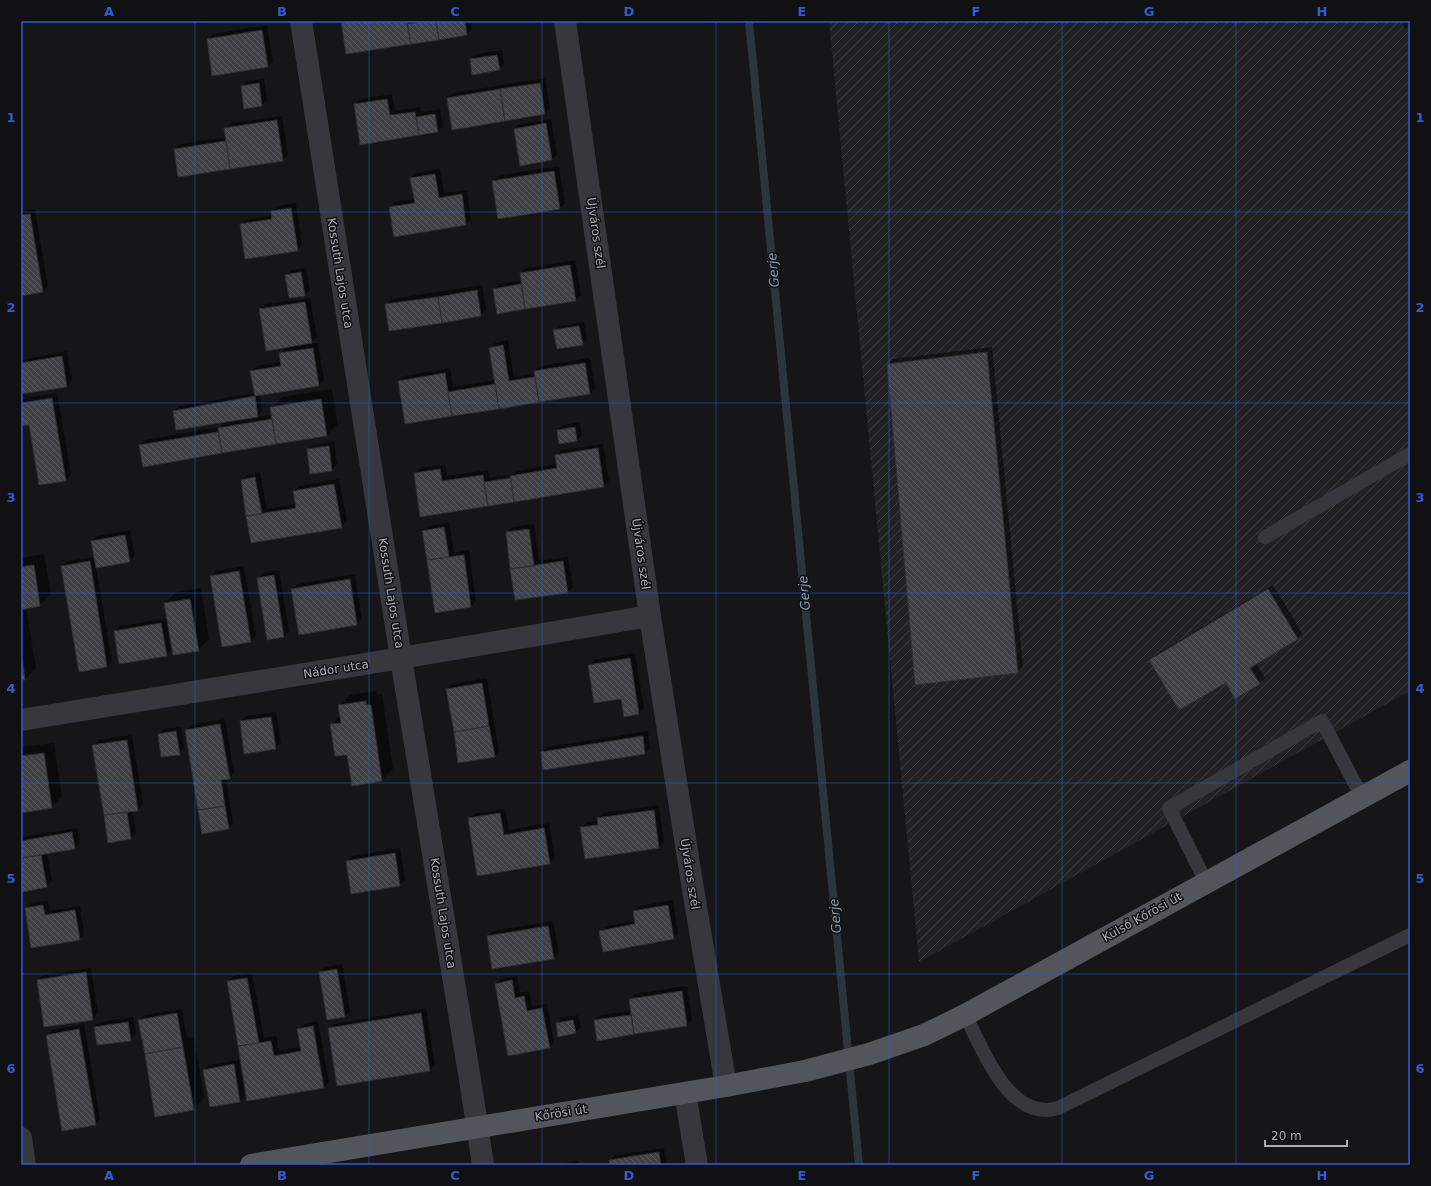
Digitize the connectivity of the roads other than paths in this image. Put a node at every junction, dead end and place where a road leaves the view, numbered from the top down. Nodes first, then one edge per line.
1 (301, 21) edge
2 (565, 21) edge
3 (1410, 454) edge
4 (1265, 537) dead end
5 (650, 616) junction
6 (401, 658) junction
7 (21, 720) edge
8 (1410, 771) edge
9 (1362, 797) junction
10 (1206, 882) junction
11 (1410, 935) edge
12 (966, 1015) junction
13 (869, 1054) joint
14 (726, 1086) junction
15 (685, 1092) junction
16 (478, 1127) junction
17 (21, 1138) edge
18 (25, 1165) edge
19 (251, 1165) edge
20 (483, 1165) edge
21 (697, 1165) edge

1 - 6 street, Kossuth Lajos utca
2 - 5 street, Újváros szél
3 - 4 lane
5 - 6 street, Nádor utca
5 - 14 street, Újváros szél
6 - 7 street, Nádor utca
6 - 16 street, Kossuth Lajos utca
8 - 9 main road, Külső Kőrösi út
9 - 10 main road, Külső Kőrösi út
9 - 10 lane
10 - 12 main road, Külső Kőrösi út
11 - 12 lane
12 - 13 main road, Külső Kőrösi út
13 - 14 main road, Kőrösi út
14 - 15 main road, Kőrösi út
15 - 16 main road, Kőrösi út
15 - 21 street
16 - 19 main road, Kőrösi út
16 - 20 street, Kossuth Lajos utca
17 - 18 street

